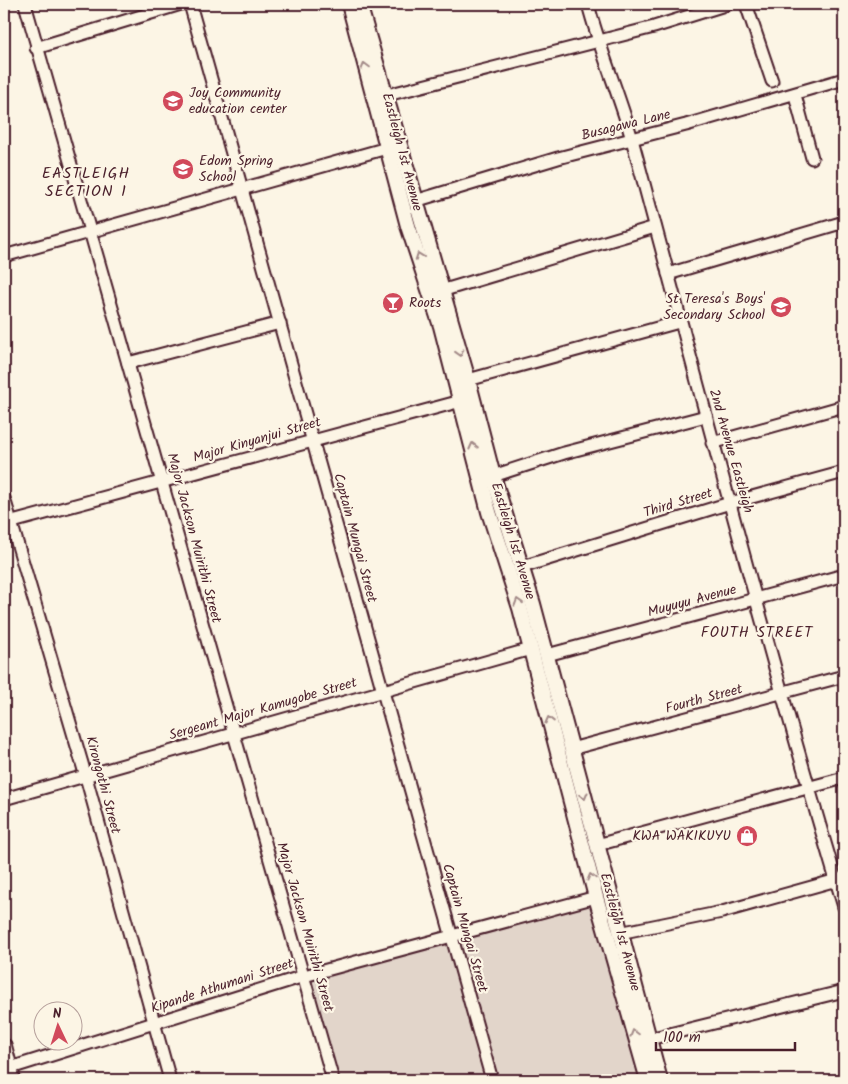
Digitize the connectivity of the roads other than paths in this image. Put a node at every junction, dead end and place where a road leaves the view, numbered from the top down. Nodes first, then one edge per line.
1 (25, 4) edge
2 (182, 4) edge
3 (190, 4) edge
4 (349, 4) edge
5 (359, 4) edge
6 (588, 4) edge
7 (728, 4) edge
8 (746, 4) edge
9 (598, 41) junction
10 (36, 48) junction
11 (844, 79) edge
12 (772, 81) dead end
13 (387, 95) junction
14 (795, 95) junction
15 (632, 139) junction
16 (393, 147) junction
17 (812, 158) dead end
18 (242, 189) junction
19 (415, 201) junction
20 (844, 222) edge
21 (655, 227) junction
22 (89, 231) junction
23 (4, 256) edge
24 (668, 274) junction
25 (441, 291) junction
26 (680, 322) junction
27 (280, 323) junction
28 (128, 363) junction
29 (468, 380) junction
30 (461, 400) junction
31 (844, 406) edge
32 (706, 416) junction
33 (313, 441) junction
34 (712, 443) junction
35 (844, 472) edge
36 (493, 476) junction
37 (163, 482) junction
38 (4, 498) edge
39 (730, 504) junction
40 (7, 524) edge
41 (522, 567) junction
42 (844, 575) edge
43 (758, 599) junction
44 (531, 649) junction
45 (547, 655) junction
46 (844, 676) edge
47 (382, 690) junction
48 (783, 693) junction
49 (232, 734) junction
50 (571, 749) junction
51 (86, 777) junction
52 (844, 778) edge
53 (810, 788) junction
54 (4, 799) edge
55 (597, 845) junction
56 (840, 879) edge
57 (596, 897) junction
58 (844, 907) edge
59 (619, 933) junction
60 (452, 936) junction
61 (304, 976) junction
62 (844, 990) edge
63 (153, 1024) junction
64 (649, 1039) junction
65 (4, 1046) edge
66 (9, 1073) edge
67 (170, 1080) edge
68 (332, 1080) edge
69 (492, 1080) edge
70 (648, 1080) edge
71 (660, 1080) edge

1 - 10 street, Major Jackson Muirithi Street
2 - 10 street
3 - 18 street, Captain Mungai Street
16 -> 4 main road, Eastleigh 1st Avenue
5 - 13 main road, Eastleigh 1st Avenue
6 - 9 street, 2nd Avenue Eastleigh
7 - 9 street
8 - 12 street
9 - 13 street
9 - 15 street, 2nd Avenue Eastleigh
10 - 22 street, Major Jackson Muirithi Street
11 - 14 street, Busagawa Lane
13 - 16 main road, Eastleigh 1st Avenue
14 - 15 street, Busagawa Lane
14 - 17 street
15 - 19 street, Busagawa Lane
15 - 21 street, 2nd Avenue Eastleigh
16 - 18 street
16 - 19 main road, Eastleigh 1st Avenue
30 -> 16 main road, Eastleigh 1st Avenue
18 - 22 street
18 - 27 street, Captain Mungai Street
19 - 25 main road, Eastleigh 1st Avenue
20 - 24 street
21 - 24 street, 2nd Avenue Eastleigh
21 - 25 street
22 - 23 street
22 - 28 street, Major Jackson Muirithi Street
24 - 26 street, 2nd Avenue Eastleigh
25 -> 29 main road, Eastleigh 1st Avenue
26 - 29 street
26 - 32 street, 2nd Avenue Eastleigh
27 - 28 street
27 - 33 street, Captain Mungai Street
28 - 37 street, Major Jackson Muirithi Street
29 - 36 main road, Eastleigh 1st Avenue
30 - 33 street, Major Kinyanjui Street
44 -> 30 main road, Eastleigh 1st Avenue
31 - 34 street
32 - 34 street, 2nd Avenue Eastleigh
32 - 36 street
33 - 37 street, Major Kinyanjui Street
33 - 47 street, Captain Mungai Street
34 - 39 street, 2nd Avenue Eastleigh
35 - 39 street, Third Street
36 - 41 main road, Eastleigh 1st Avenue
37 - 40 street, Major Kinyanjui Street
37 - 49 street, Major Jackson Muirithi Street
38 - 40 street, Kirongothi Street
39 - 41 street, Third Street
39 - 43 street, 2nd Avenue Eastleigh
40 - 51 street, Kirongothi Street
41 - 45 main road, Eastleigh 1st Avenue
42 - 43 street, Muyuyu Avenue
43 - 45 street, Muyuyu Avenue
43 - 48 street, 2nd Avenue Eastleigh
44 - 47 street, Sergeant Major Kamugobe Street
57 -> 44 main road, Eastleigh 1st Avenue
45 - 50 main road, Eastleigh 1st Avenue
46 - 48 street, Fourth Street
47 - 49 street, Sergeant Major Kamugobe Street
47 - 60 street, Captain Mungai Street
48 - 50 street, Fourth Street
48 - 53 street, 2nd Avenue Eastleigh
49 - 51 street, Sergeant Major Kamugobe Street
49 - 61 street, Major Jackson Muirithi Street
50 -> 55 main road, Eastleigh 1st Avenue
51 - 54 street, Sergeant Major Kamugobe Street
51 - 63 street, Kirongothi Street
52 - 53 street
53 - 55 street
53 - 56 street, 2nd Avenue Eastleigh
55 - 59 main road, Eastleigh 1st Avenue
56 - 58 street, 2nd Avenue Eastleigh
56 - 59 street
57 - 60 street, Kipande Athumani Street
70 -> 57 main road, Eastleigh 1st Avenue
59 - 64 main road, Eastleigh 1st Avenue
60 - 61 street, Kipande Athumani Street
60 - 69 street, Captain Mungai Street
61 - 63 street, Kipande Athumani Street
61 - 68 street, Major Jackson Muirithi Street
62 - 64 street
63 - 66 street, Kipande Athumani Street
63 - 67 street, Kirongothi Street
64 - 71 main road, Eastleigh 1st Avenue
65 - 66 main road

